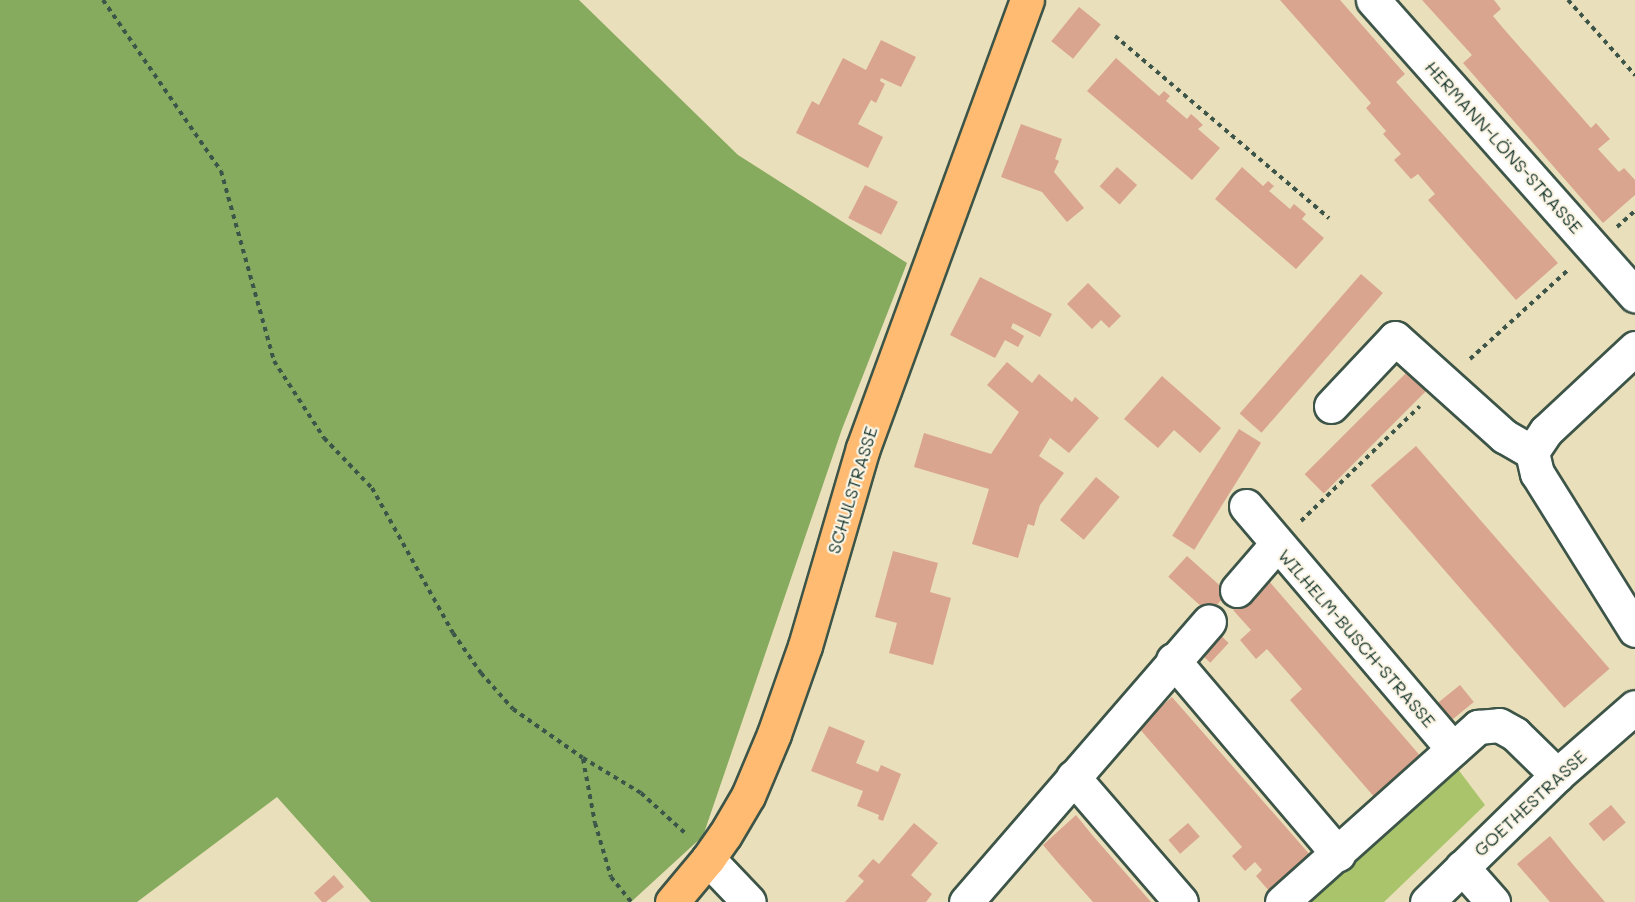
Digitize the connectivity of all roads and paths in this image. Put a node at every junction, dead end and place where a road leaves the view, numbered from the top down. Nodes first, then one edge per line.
1 (103, 0) edge
2 (1005, 0) edge
3 (1027, 0) edge
4 (1373, 0) edge
5 (1568, 0) edge
6 (1115, 36) dead end
7 (1003, 63) junction
8 (1635, 75) edge
9 (1635, 211) edge
10 (1329, 218) dead end
11 (1593, 248) junction
12 (1635, 295) edge
13 (1635, 348) edge
14 (1446, 381) junction
15 (1331, 406) dead end
16 (1532, 452) junction
17 (1246, 506) dead end
18 (1276, 545) junction
19 (1237, 590) dead end
20 (1209, 621) dead end
21 (1635, 630) edge
22 (1173, 660) junction
23 (1635, 707) edge
24 (1453, 749) junction
25 (583, 758) junction
26 (1557, 775) junction
27 (1073, 777) junction
28 (1338, 854) junction
29 (708, 859) junction
30 (1462, 867) junction
31 (976, 898) edge
32 (630, 902) edge
33 (672, 902) edge
34 (749, 902) edge
35 (1181, 902) edge
36 (1282, 902) edge
37 (1428, 902) edge
38 (1493, 902) edge

1 - 25 path
2 - 7 main road, SCHULSTRASSE
3 - 7 main road, SCHULSTRASSE
4 - 11 street, HERMANN-LÖNS-STRASSE
5 - 8 path
6 - 10 path
7 - 29 main road, SCHULSTRASSE
9 - 11 path
11 - 12 street, HERMANN-LÖNS-STRASSE
11 - 14 path
13 - 16 street
14 - 15 street
14 - 16 street
14 - 18 path
16 - 21 street
17 - 18 street
18 - 19 street, WILHELM-BUSCH-STRASSE
18 - 24 street, WILHELM-BUSCH-STRASSE
20 - 22 street
22 - 27 street
22 - 28 street
23 - 26 street, GOETHESTRASSE
24 - 26 street
24 - 28 street
25 - 29 path
25 - 32 path
26 - 30 street, GOETHESTRASSE
27 - 31 street
27 - 35 street
28 - 36 street
29 - 33 main road, SCHULSTRASSE
29 - 34 street
30 - 37 street, GOETHESTRASSE
30 - 38 street

